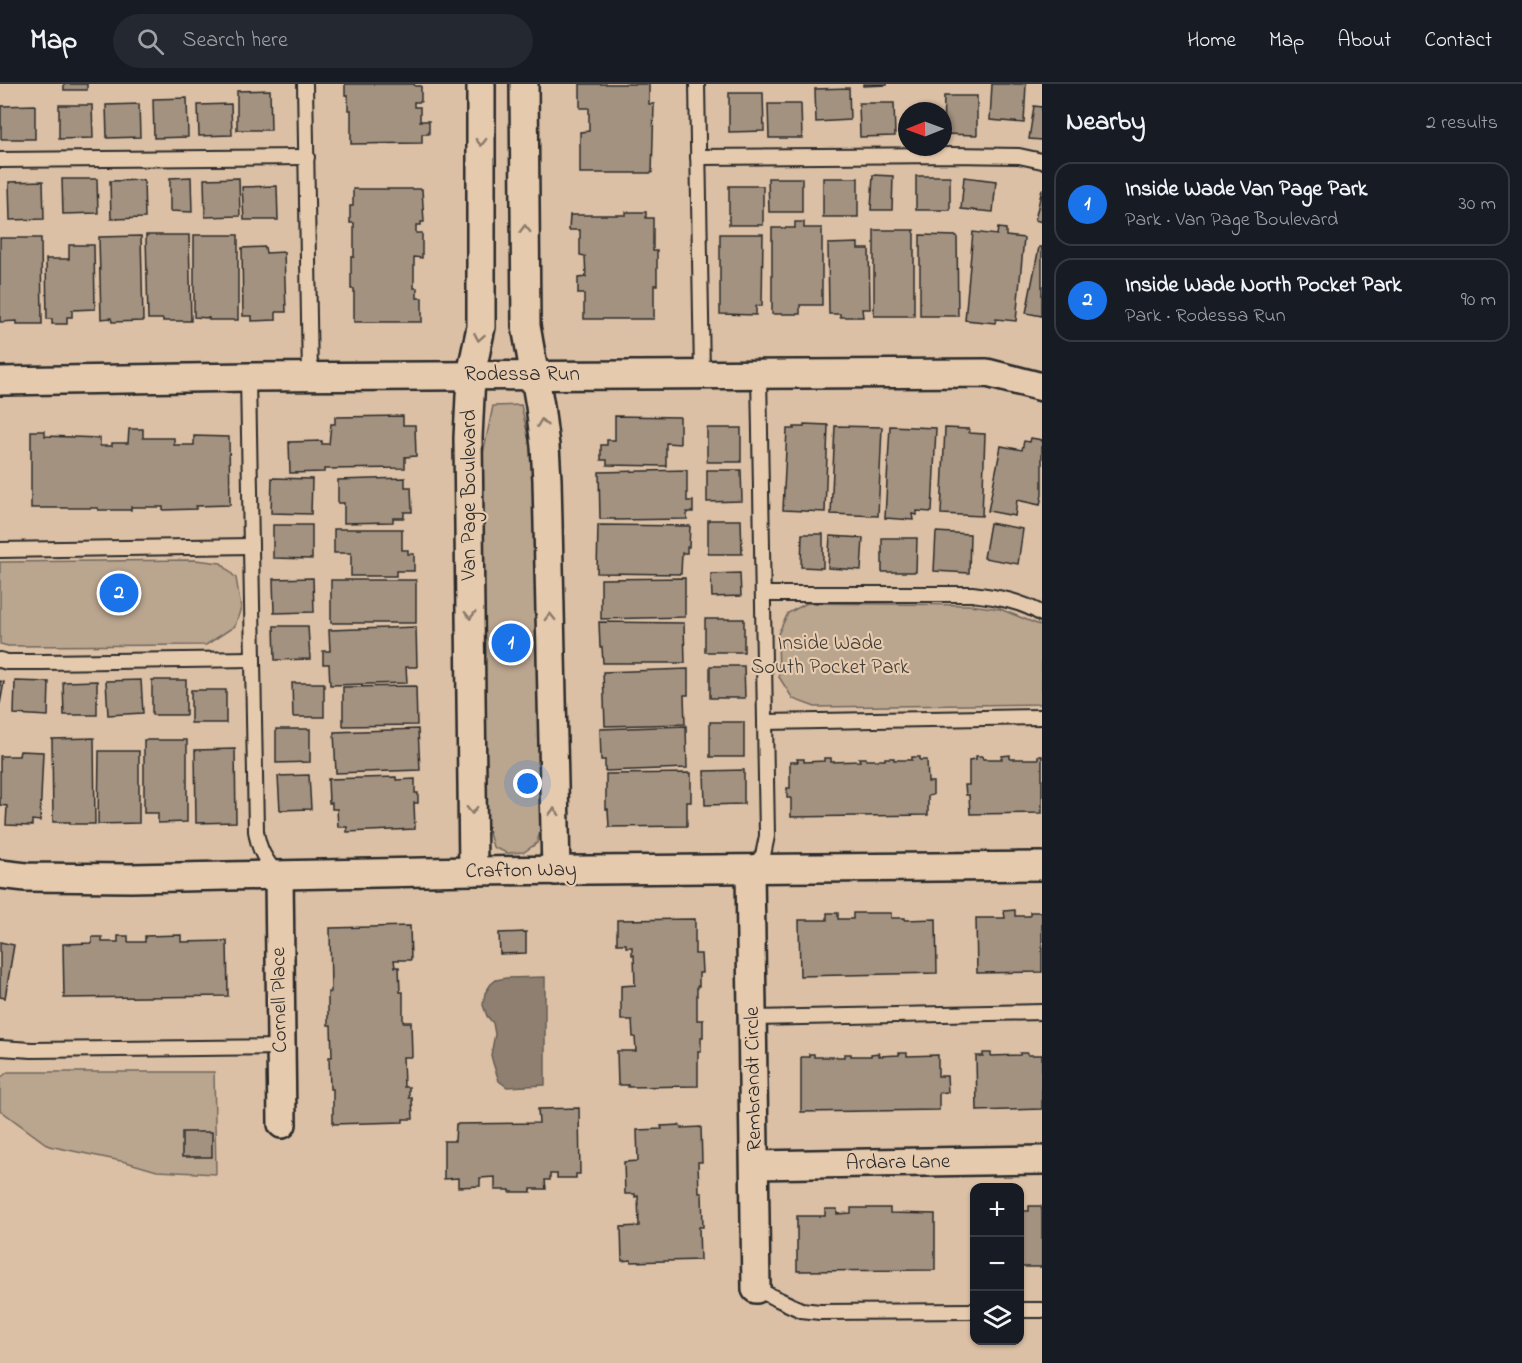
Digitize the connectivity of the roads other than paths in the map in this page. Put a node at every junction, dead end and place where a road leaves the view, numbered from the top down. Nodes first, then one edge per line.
1 (305, 84) edge
2 (481, 84) edge
3 (524, 84) edge
4 (697, 84) edge
5 (307, 157) junction
6 (698, 157) junction
7 (0, 160) edge
8 (1042, 160) edge
9 (702, 374) junction
10 (759, 374) junction
11 (471, 375) junction
12 (535, 375) junction
13 (248, 376) junction
14 (310, 376) junction
15 (0, 381) edge
16 (1042, 387) edge
17 (251, 546) junction
18 (0, 550) edge
19 (763, 594) junction
20 (1042, 614) edge
21 (253, 659) junction
22 (0, 660) edge
23 (1042, 717) edge
24 (765, 722) junction
25 (1042, 866) edge
26 (750, 870) junction
27 (556, 871) junction
28 (473, 872) junction
29 (0, 874) edge
30 (279, 876) junction
31 (1042, 1012) edge
32 (753, 1018) junction
33 (281, 1047) junction
34 (0, 1048) edge
35 (282, 1124) dead end
36 (1042, 1160) edge
37 (755, 1166) junction
38 (756, 1289) joint
39 (1024, 1310) edge
40 (1042, 1310) edge
41 (970, 1311) edge

1 - 5 lane
2 -> 11 street, Van Page Boulevard
12 -> 3 street
4 - 6 lane
5 - 7 lane
5 - 14 lane
6 - 8 lane
6 - 9 lane
9 - 10 street, Rodessa Run
9 - 12 street, Rodessa Run
10 - 16 street, Rodessa Run
10 - 19 lane
11 - 12 street, Rodessa Run
11 - 14 street, Rodessa Run
11 -> 28 street, Van Page Boulevard
27 -> 12 street
13 - 14 street, Rodessa Run
13 - 15 street, Rodessa Run
13 - 17 lane
17 - 18 lane
17 - 21 lane
19 - 20 lane
19 - 24 lane
21 - 22 lane
21 - 30 lane
23 - 24 lane
24 - 26 lane
25 - 26 street, Crafton Way
26 - 27 street, Crafton Way
26 - 32 street, Rembrandt Circle
27 - 28 street, Crafton Way
28 - 30 street, Crafton Way
29 - 30 street, Crafton Way
30 - 33 street, Cornell Place
31 - 32 lane
32 - 37 street, Rembrandt Circle
33 - 34 lane
33 - 35 street, Cornell Place
36 - 37 street, Ardara Lane
37 - 38 street, Rembrandt Circle
38 - 41 lane
39 - 40 lane

